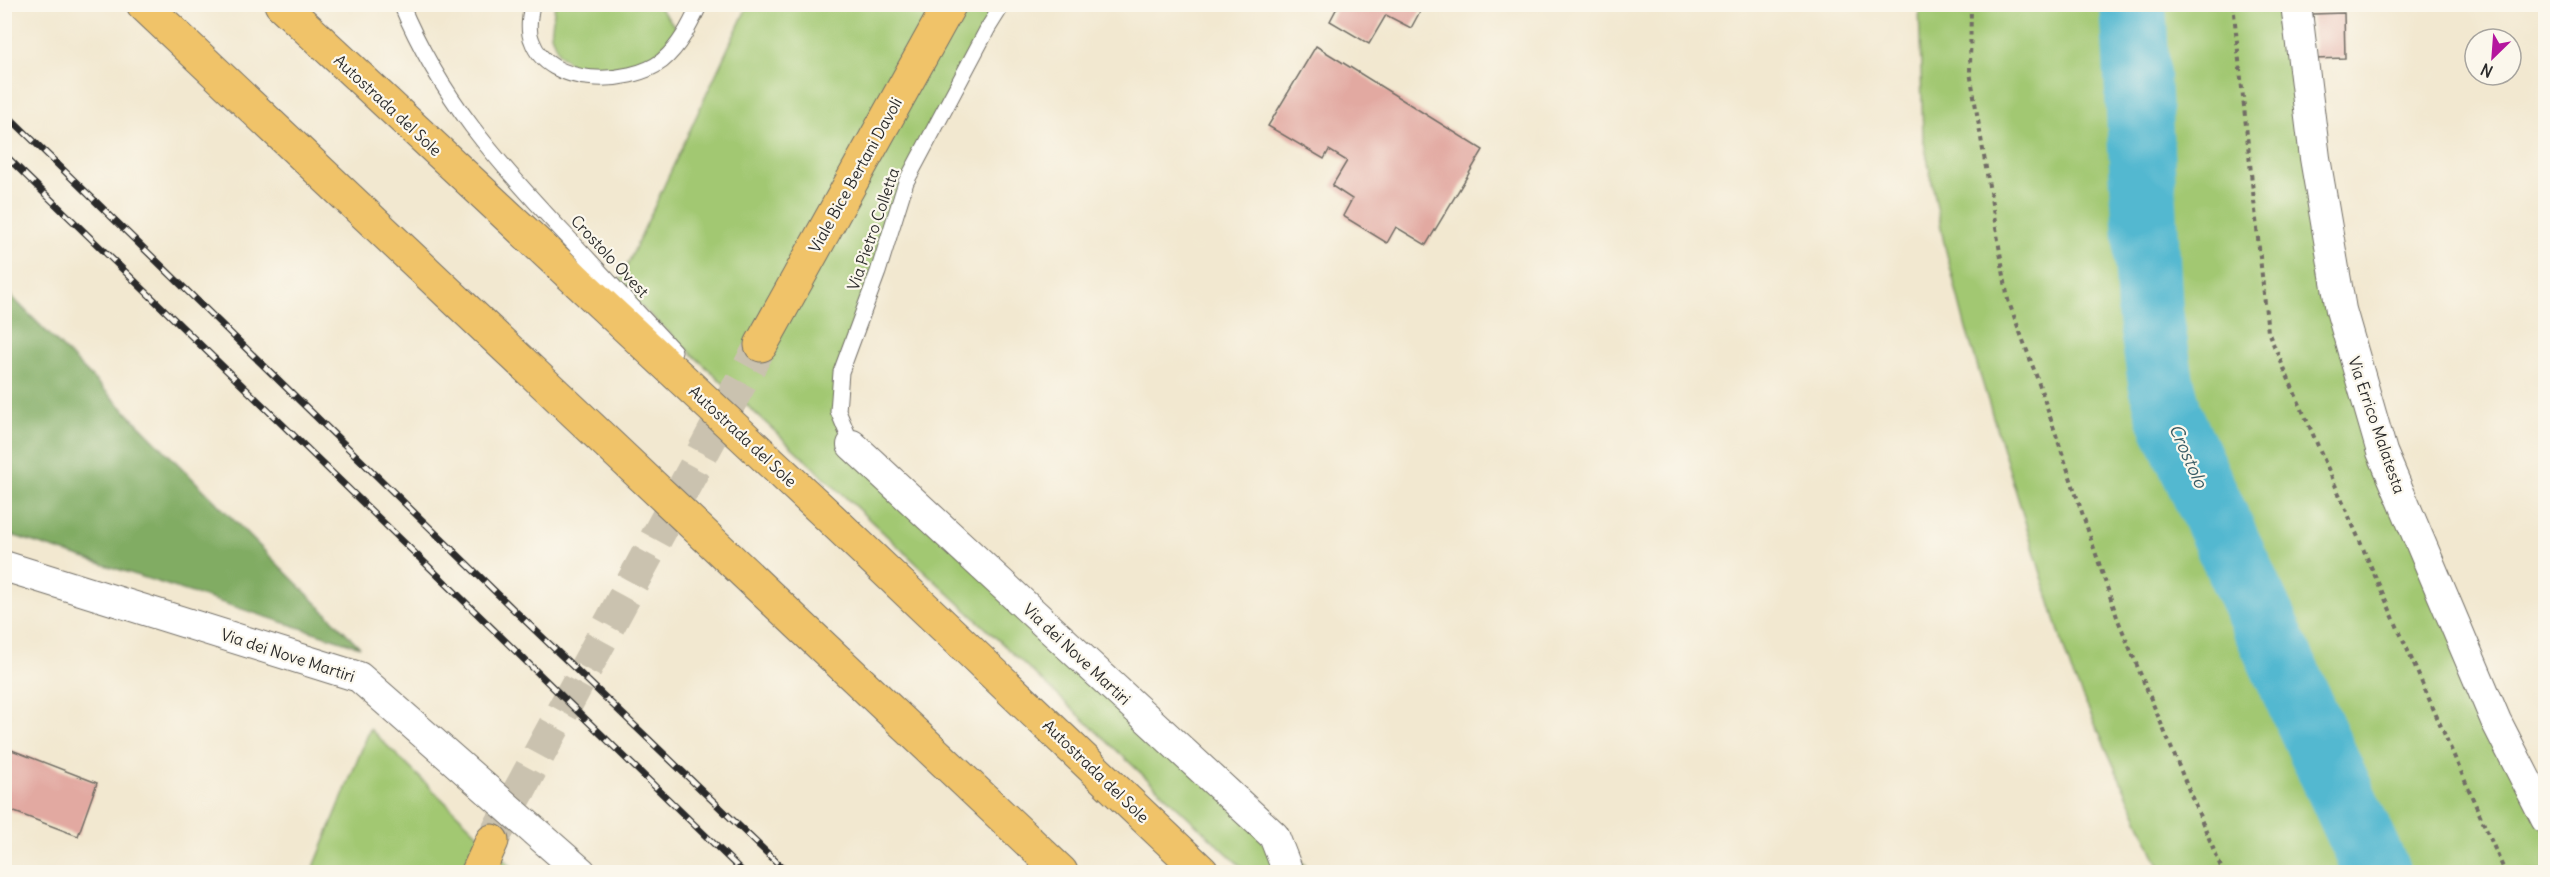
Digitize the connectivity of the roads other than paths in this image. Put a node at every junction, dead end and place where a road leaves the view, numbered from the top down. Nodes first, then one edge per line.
1 (143, 4) edge
2 (281, 4) edge
3 (401, 4) edge
4 (532, 4) edge
5 (700, 4) edge
6 (950, 4) edge
7 (1003, 4) edge
8 (2296, 4) edge
9 (761, 345) tunnel mouth
10 (852, 445) joint
11 (823, 511) junction
12 (5, 567) edge
13 (2546, 819) edge
14 (492, 842) tunnel mouth
15 (478, 873) edge
16 (580, 873) edge
17 (1061, 873) edge
18 (1202, 873) edge
19 (1288, 873) edge

1 - 17 highway
2 - 11 highway, Autostrada del Sole
3 - 11 lane, Crostolo Ovest
4 - 5 lane
6 - 9 highway, Viale Bice Bertani Davoli
7 - 10 lane, Via Pietro Colletta
8 - 13 street, Via Errico Malatesta
10 - 19 street, Via dei Nove Martiri
11 - 18 highway, Autostrada del Sole
12 - 16 street, Via dei Nove Martiri
14 - 15 highway

